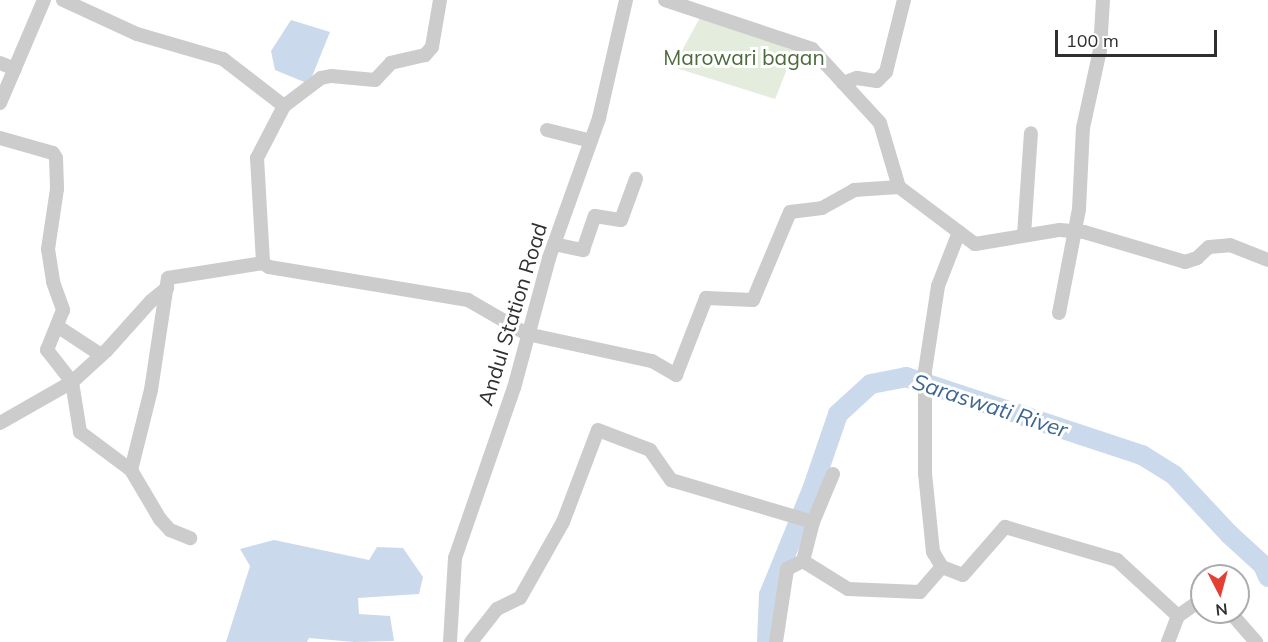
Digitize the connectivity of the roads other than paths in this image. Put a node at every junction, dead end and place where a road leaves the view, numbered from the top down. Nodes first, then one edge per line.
1 (44, 0) edge
2 (63, 0) edge
3 (440, 0) edge
4 (626, 0) edge
5 (665, 0) edge
6 (904, 0) edge
7 (1103, 0) edge
8 (0, 63) edge
9 (15, 69) junction
10 (843, 83) junction
11 (0, 103) edge
12 (284, 106) junction
13 (547, 130) dead end
14 (1031, 133) dead end
15 (0, 138) edge
16 (591, 141) junction
17 (636, 179) dead end
18 (899, 187) junction
19 (1074, 231) junction
20 (959, 232) junction
21 (1024, 235) junction
22 (554, 244) junction
23 (1268, 260) edge
24 (263, 263) junction
25 (167, 288) junction
26 (1059, 313) dead end
27 (57, 326) junction
28 (527, 334) junction
29 (101, 355) junction
30 (72, 382) junction
31 (0, 423) edge
32 (131, 470) junction
33 (833, 474) dead end
34 (813, 522) junction
35 (190, 538) dead end
36 (803, 561) junction
37 (942, 567) junction
38 (1190, 608) edge
39 (1178, 616) junction
40 (1240, 624) edge
41 (450, 642) edge
42 (471, 642) edge
43 (776, 642) edge
44 (1168, 642) edge
45 (1256, 642) edge

1 - 9 street
2 - 12 street
3 - 12 street
4 - 16 street, Andul Station Road
5 - 10 street
6 - 10 street
7 - 19 street
8 - 9 street
9 - 11 street
10 - 18 street
12 - 24 street
13 - 16 street
14 - 21 street
15 - 27 street
16 - 22 street, Andul Station Road
17 - 22 street
18 - 20 street
18 - 28 street
19 - 21 street
19 - 23 street
19 - 26 street
20 - 21 street
20 - 37 street
22 - 28 street, Andul Station Road
24 - 25 street
24 - 28 street
25 - 29 street
25 - 32 street
27 - 29 street
27 - 30 street
28 - 41 street, Andul Station Road
29 - 30 street
30 - 31 street
30 - 32 street
32 - 35 street
33 - 34 street
34 - 36 street
34 - 42 street
36 - 37 street
36 - 43 street
37 - 39 street
38 - 39 street
39 - 44 street
40 - 45 street

